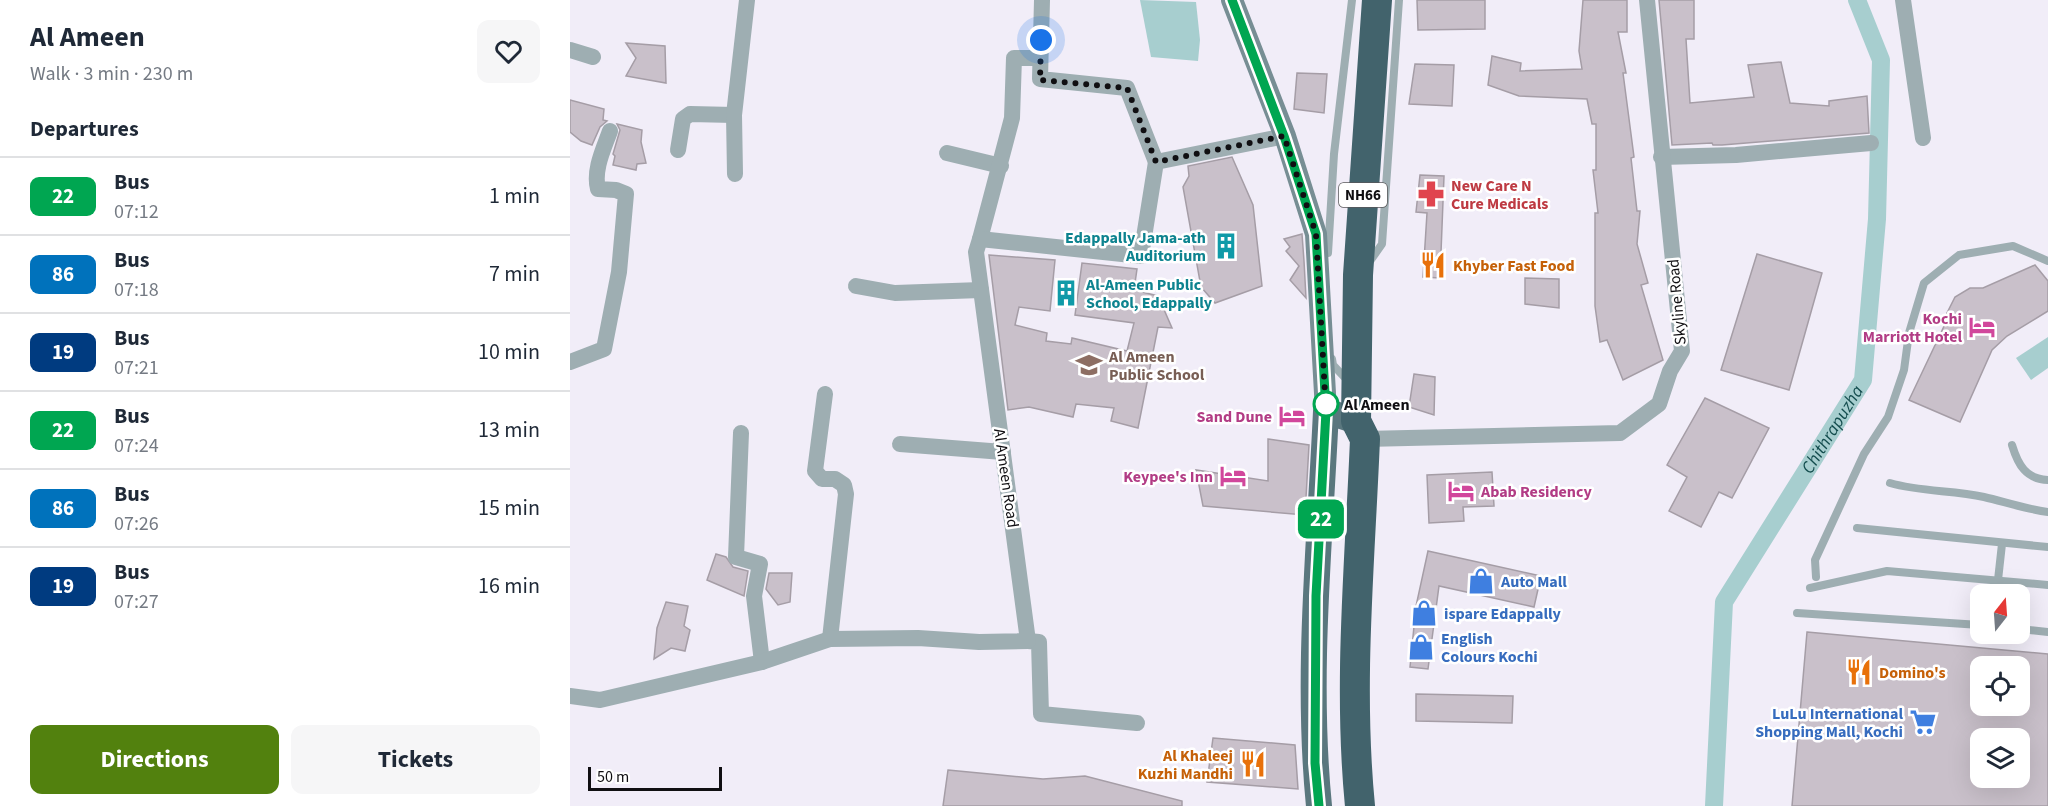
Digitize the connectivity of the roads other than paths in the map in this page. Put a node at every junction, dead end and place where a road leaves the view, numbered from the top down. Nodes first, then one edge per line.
1 (747, 0) edge
2 (1042, 0) edge
3 (1232, 0) edge
4 (1352, 0) edge
5 (1377, 0) edge
6 (1399, 0) edge
7 (1647, 0) edge
8 (1903, 0) edge
9 (570, 50) edge
10 (593, 57) dead end
11 (1040, 58) junction
12 (734, 115) junction
13 (610, 130) dead end
14 (1284, 136) junction
15 (1923, 138) dead end
16 (1871, 143) dead end
17 (678, 150) dead end
18 (947, 153) dead end
19 (1661, 157) junction
20 (1156, 162) junction
21 (1001, 166) junction
22 (735, 174) dead end
23 (980, 239) junction
24 (2048, 261) edge
25 (1358, 275) junction
26 (856, 286) dead end
27 (981, 290) junction
28 (570, 362) edge
29 (1356, 389) junction
30 (825, 394) dead end
31 (1326, 411) junction
32 (1360, 430) junction
33 (741, 433) dead end
34 (900, 444) dead end
35 (2012, 445) dead end
36 (1003, 452) junction
37 (2048, 480) edge
38 (1890, 483) dead end
39 (2048, 512) edge
40 (1857, 528) dead end
41 (2002, 544) junction
42 (2048, 548) edge
43 (1816, 577) dead end
44 (1998, 580) junction
45 (2048, 585) edge
46 (1810, 588) dead end
47 (1797, 612) dead end
48 (1970, 624) edge
49 (2030, 630) edge
50 (2048, 632) edge
51 (830, 639) junction
52 (1028, 640) junction
53 (762, 662) junction
54 (570, 696) edge
55 (1137, 723) dead end
56 (1319, 806) edge
57 (1342, 806) edge
58 (1360, 806) edge

1 - 12 street
2 - 11 street
3 - 14 street
4 - 29 lane
5 - 25 highway, NH66
6 - 25 lane
7 - 19 street, Skyline Road
8 - 15 street
9 - 10 street
11 - 20 street
11 - 21 street, Al Ameen Road
12 - 17 street
12 - 22 street
13 - 28 street
14 - 20 street
14 - 31 street
16 - 19 street
18 - 21 street
19 - 32 street, Skyline Road
20 - 23 street
21 - 23 street, Al Ameen Road
23 - 27 street, Al Ameen Road
24 - 43 lane
25 - 29 highway, NH66
26 - 27 street
27 - 36 street, Al Ameen Road
29 - 32 highway, NH66
30 - 51 street
31 - 32 main road
31 - 56 main road
32 - 57 highway, NH66
32 - 58 highway, NH66
33 - 53 street
34 - 36 street
35 - 37 lane
36 - 52 street, Al Ameen Road
38 - 39 lane
40 - 41 lane
41 - 42 lane
41 - 44 lane
44 - 45 lane
44 - 46 lane
47 - 48 lane
49 - 50 lane
51 - 52 street
51 - 53 street
52 - 55 street
53 - 54 street

